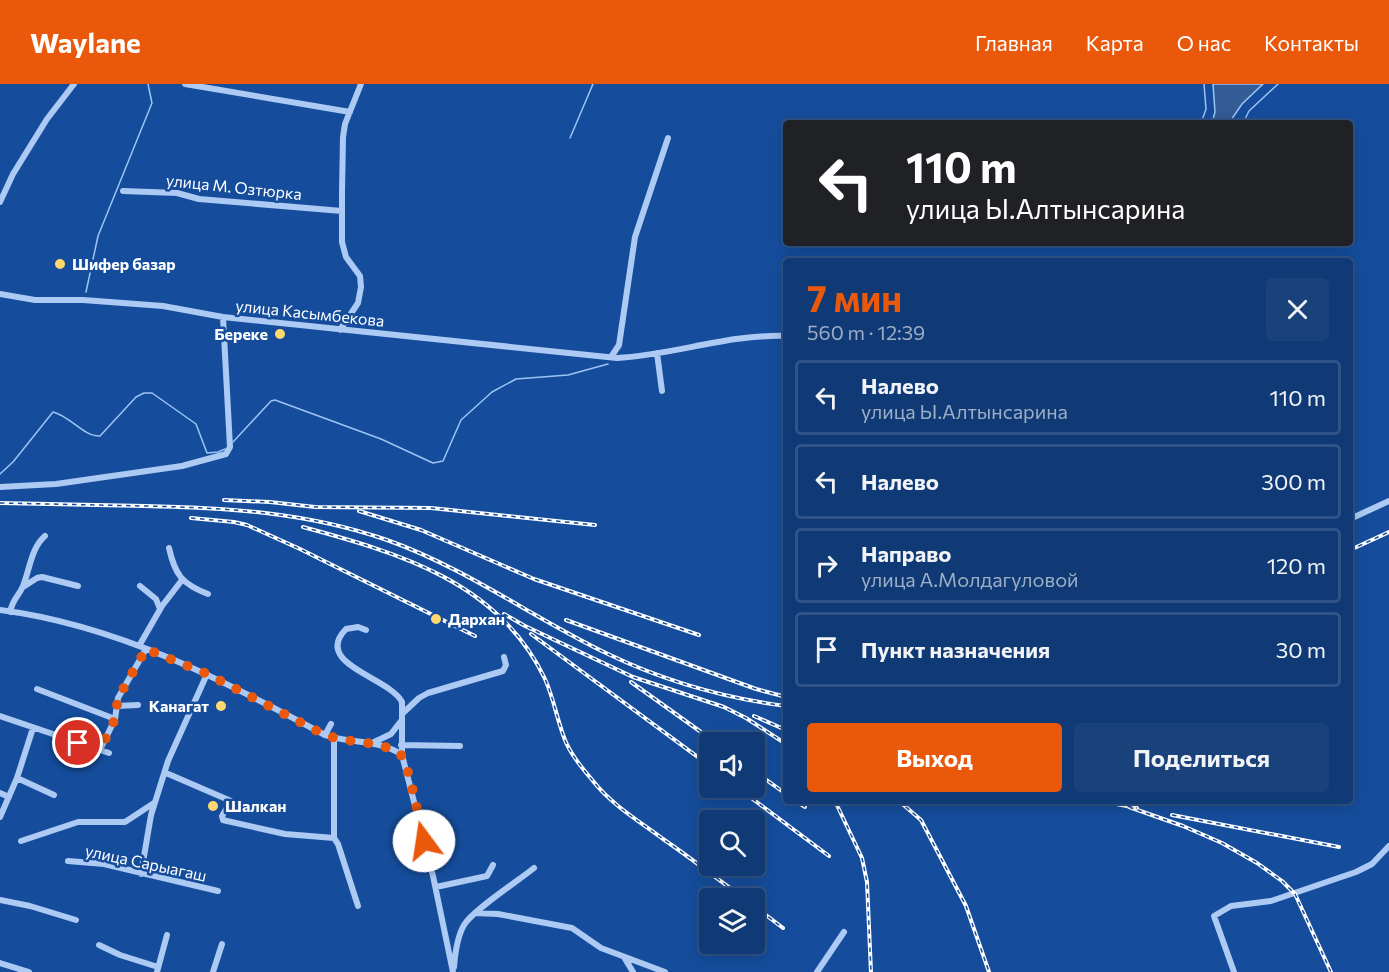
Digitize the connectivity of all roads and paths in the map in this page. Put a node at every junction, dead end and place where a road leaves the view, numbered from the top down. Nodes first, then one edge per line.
1 (74, 84) edge
2 (185, 84) edge
3 (361, 84) edge
4 (350, 112) junction
5 (668, 138) dead end
6 (123, 191) dead end
7 (0, 202) edge
8 (342, 211) junction
9 (0, 294) edge
10 (223, 318) junction
11 (340, 330) junction
12 (783, 336) edge
13 (657, 353) junction
14 (614, 358) junction
15 (662, 391) dead end
16 (0, 487) edge
17 (1389, 501) edge
18 (1353, 518) edge
19 (45, 537) dead end
20 (169, 548) dead end
21 (182, 580) junction
22 (78, 586) dead end
23 (140, 586) dead end
24 (23, 588) junction
25 (208, 594) dead end
26 (160, 609) junction
27 (0, 610) edge
28 (10, 612) junction
29 (366, 630) dead end
30 (143, 647) junction
31 (504, 657) dead end
32 (207, 674) junction
33 (36, 689) dead end
34 (138, 705) dead end
35 (116, 706) junction
36 (0, 716) edge
37 (403, 716) junction
38 (115, 719) junction
39 (331, 724) dead end
40 (33, 728) junction
41 (325, 735) junction
42 (334, 738) junction
43 (372, 744) junction
44 (401, 746) junction
45 (459, 746) dead end
46 (100, 750) junction
47 (109, 753) dead end
48 (402, 755) junction
49 (166, 773) junction
50 (17, 778) junction
51 (0, 793) edge
52 (54, 795) dead end
53 (9, 797) junction
54 (154, 803) junction
55 (0, 817) edge
56 (334, 838) junction
57 (21, 841) dead end
58 (1389, 846) edge
59 (68, 861) dead end
60 (493, 866) dead end
61 (534, 868) dead end
62 (141, 873) junction
63 (436, 887) junction
64 (218, 891) dead end
65 (0, 900) edge
66 (358, 906) dead end
67 (475, 913) junction
68 (76, 920) dead end
69 (844, 932) dead end
70 (166, 935) dead end
71 (222, 944) dead end
72 (99, 945) dead end
73 (624, 957) junction
74 (0, 963) edge
75 (157, 969) edge
76 (29, 972) edge
77 (213, 972) edge
78 (454, 972) edge
79 (633, 972) edge
80 (666, 972) edge
81 (817, 972) edge
82 (1234, 972) edge

1 - 7 street
2 - 4 street
3 - 4 street
4 - 8 street
5 - 14 street
6 - 8 street, улица М. Озтюрка
8 - 11 street
9 - 10 street, улица Касымбекова
10 - 11 street, улица Касымбекова
10 - 16 street
11 - 14 street, улица Касымбекова
12 - 13 street, улица Касымбекова
13 - 14 street, улица Касымбекова
13 - 15 street
17 - 18 street
19 - 24 street
20 - 21 street
21 - 25 street
21 - 26 street
22 - 24 street
23 - 26 street
24 - 28 street
26 - 30 street
27 - 28 street
28 - 30 street
29 - 37 street
30 - 32 street
30 - 35 street
31 - 37 street
32 - 41 street
32 - 49 street
33 - 38 street
34 - 35 street
35 - 38 street
36 - 40 street
37 - 43 street
37 - 44 street
38 - 46 street
39 - 41 street
40 - 46 street
40 - 50 street
41 - 42 street
42 - 43 street
42 - 56 street
43 - 48 street
44 - 45 street
44 - 48 street
46 - 47 street
48 - 63 street
49 - 54 street
49 - 56 street
50 - 52 street
50 - 53 street
51 - 53 street
53 - 55 street
54 - 57 street
54 - 62 street
56 - 66 street
58 - 82 street
59 - 62 street, улица Сарыагаш
60 - 63 street
61 - 67 street
62 - 64 street, улица Сарыагаш
63 - 78 street
65 - 68 street
67 - 73 street
67 - 78 street
69 - 81 street
70 - 75 street
71 - 77 street
72 - 75 street
73 - 79 street
73 - 80 street
74 - 76 street

